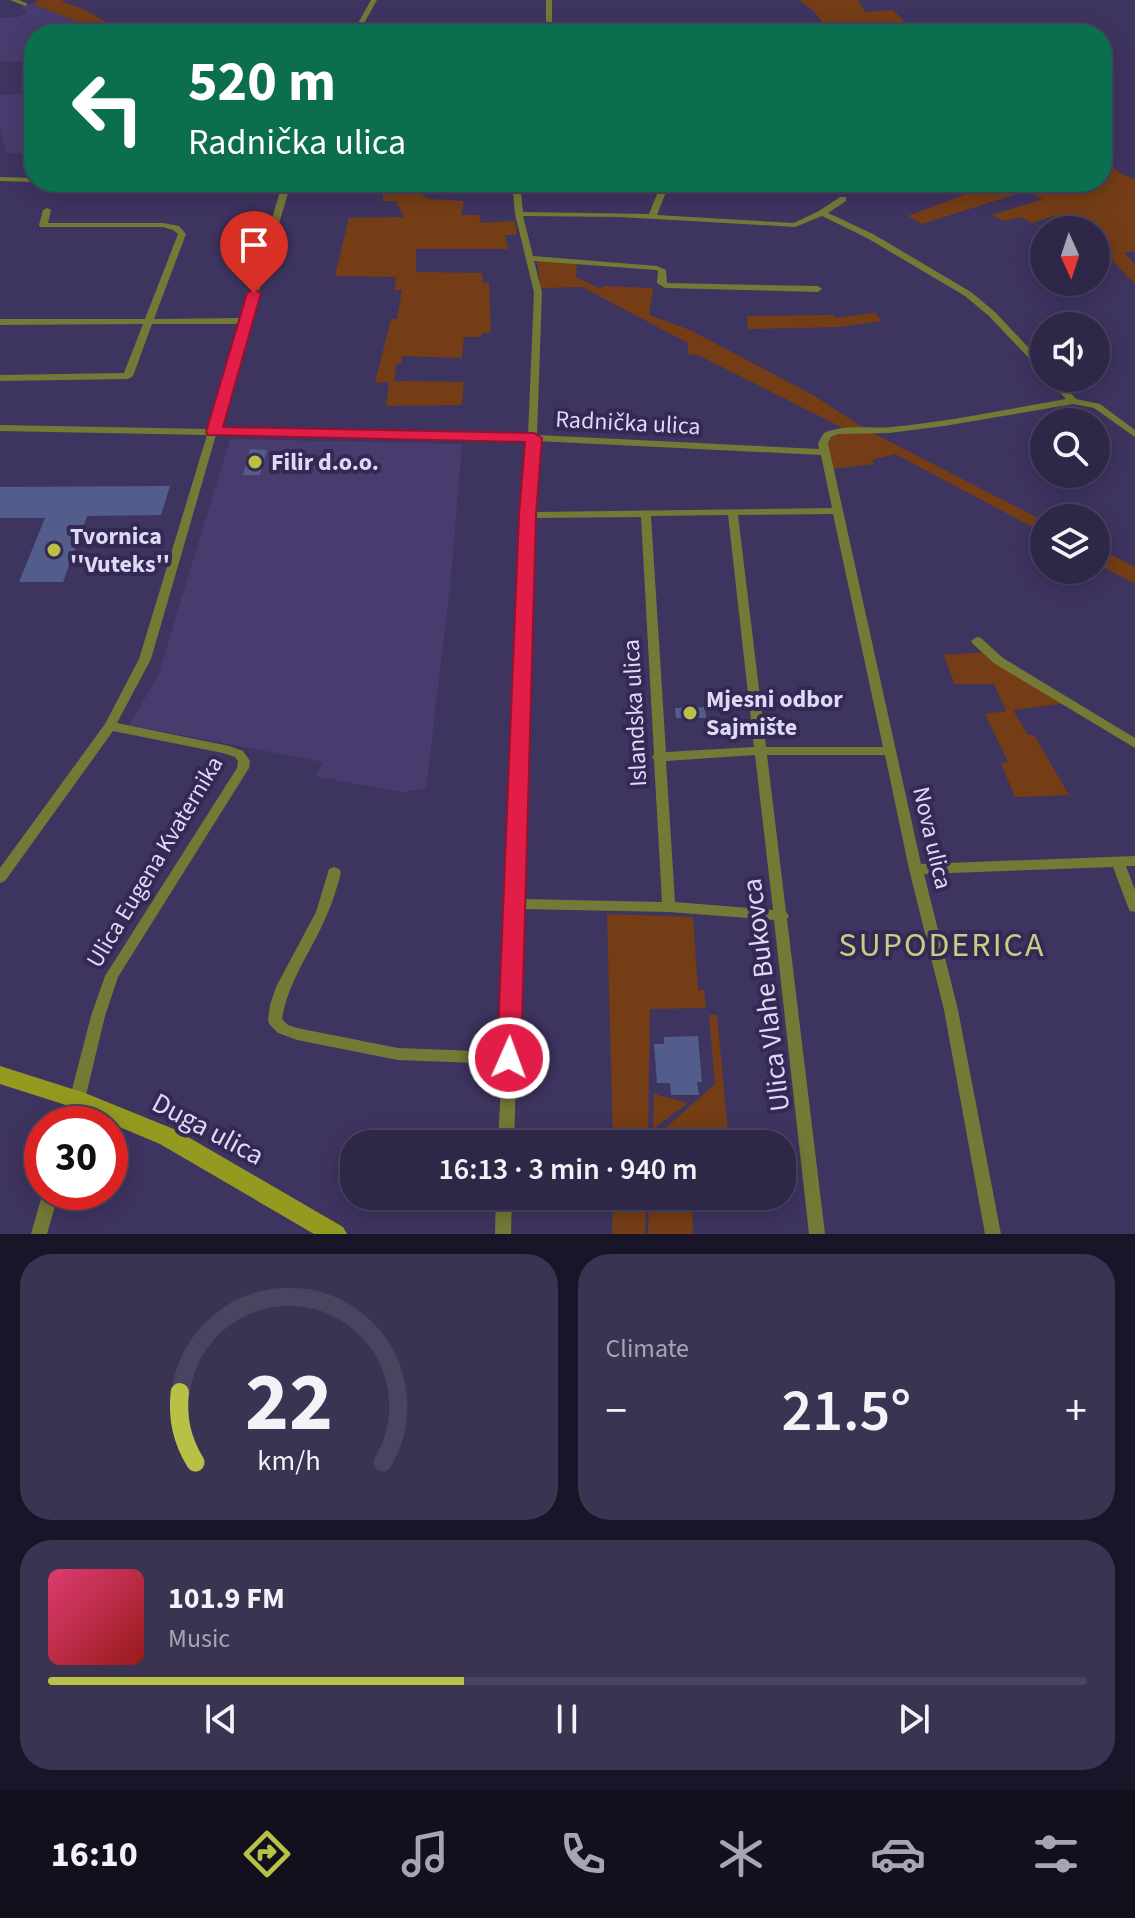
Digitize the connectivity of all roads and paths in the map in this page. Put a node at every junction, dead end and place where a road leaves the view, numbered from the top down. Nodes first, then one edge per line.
1 (13, 0) edge
2 (374, 0) edge
3 (549, 0) edge
4 (25, 4) dead end
5 (361, 24) edge
6 (549, 24) edge
7 (0, 179) edge
8 (24, 180) edge
9 (284, 192) edge
10 (517, 192) edge
11 (662, 192) edge
12 (843, 199) dead end
13 (47, 210) dead end
14 (822, 213) junction
15 (519, 214) junction
16 (652, 217) junction
17 (529, 258) junction
18 (818, 289) dead end
19 (246, 321) junction
20 (2, 322) edge
21 (149, 322) junction
22 (0, 331) edge
23 (1030, 354) edge
24 (0, 378) edge
25 (1065, 392) edge
26 (1070, 398) junction
27 (0, 428) edge
28 (213, 432) junction
29 (1135, 434) edge
30 (534, 438) junction
31 (823, 452) junction
32 (838, 511) junction
33 (733, 513) junction
34 (528, 515) junction
35 (646, 516) junction
36 (977, 641) dead end
37 (110, 726) junction
38 (1135, 744) edge
39 (759, 751) junction
40 (889, 751) junction
41 (658, 757) junction
42 (1117, 861) junction
43 (1135, 861) edge
44 (916, 869) junction
45 (334, 872) dead end
46 (0, 878) edge
47 (514, 904) junction
48 (669, 907) junction
49 (1135, 907) edge
50 (782, 916) junction
51 (509, 1058) junction
52 (0, 1075) edge
53 (77, 1100) junction
54 (76, 1106) edge
55 (506, 1130) edge
56 (46, 1210) edge
57 (504, 1210) edge
58 (39, 1234) edge
59 (335, 1234) edge
60 (503, 1234) edge
61 (817, 1234) edge
62 (993, 1234) edge

1 - 4 street
2 - 5 street
3 - 6 street
7 - 8 street
9 - 19 street
10 - 15 street
11 - 16 street
12 - 14 street
13 - 21 street
14 - 16 street
14 - 23 street
15 - 16 street
15 - 17 street
17 - 18 street
17 - 30 street
19 - 21 street
19 - 28 street
20 - 21 street
20 - 22 street
21 - 24 street
25 - 26 street
26 - 29 street
26 - 31 street
27 - 28 street, Radnička ulica
28 - 30 street, Radnička ulica
28 - 37 street
30 - 31 street, Radnička ulica
30 - 34 street
31 - 32 street, Nova ulica
32 - 33 street
32 - 40 street, Nova ulica
33 - 35 street
33 - 39 street, Ulica Vlahe Bukovca
34 - 35 street
34 - 47 street
35 - 41 street, Islandska ulica
36 - 38 street
37 - 46 street
37 - 53 street, Ulica Eugena Kvaternika
39 - 40 street
39 - 41 street
39 - 50 street, Ulica Vlahe Bukovca
40 - 44 street, Nova ulica
41 - 48 street, Islandska ulica
42 - 43 street
42 - 44 street
42 - 49 street
44 - 62 street, Nova ulica
45 - 51 street
47 - 48 street
47 - 51 street
48 - 50 street
50 - 61 street, Ulica Vlahe Bukovca
51 - 55 street
52 - 53 main road, Duga ulica
53 - 54 street, Ulica Eugena Kvaternika
53 - 59 main road, Duga ulica
56 - 58 street
57 - 60 street

